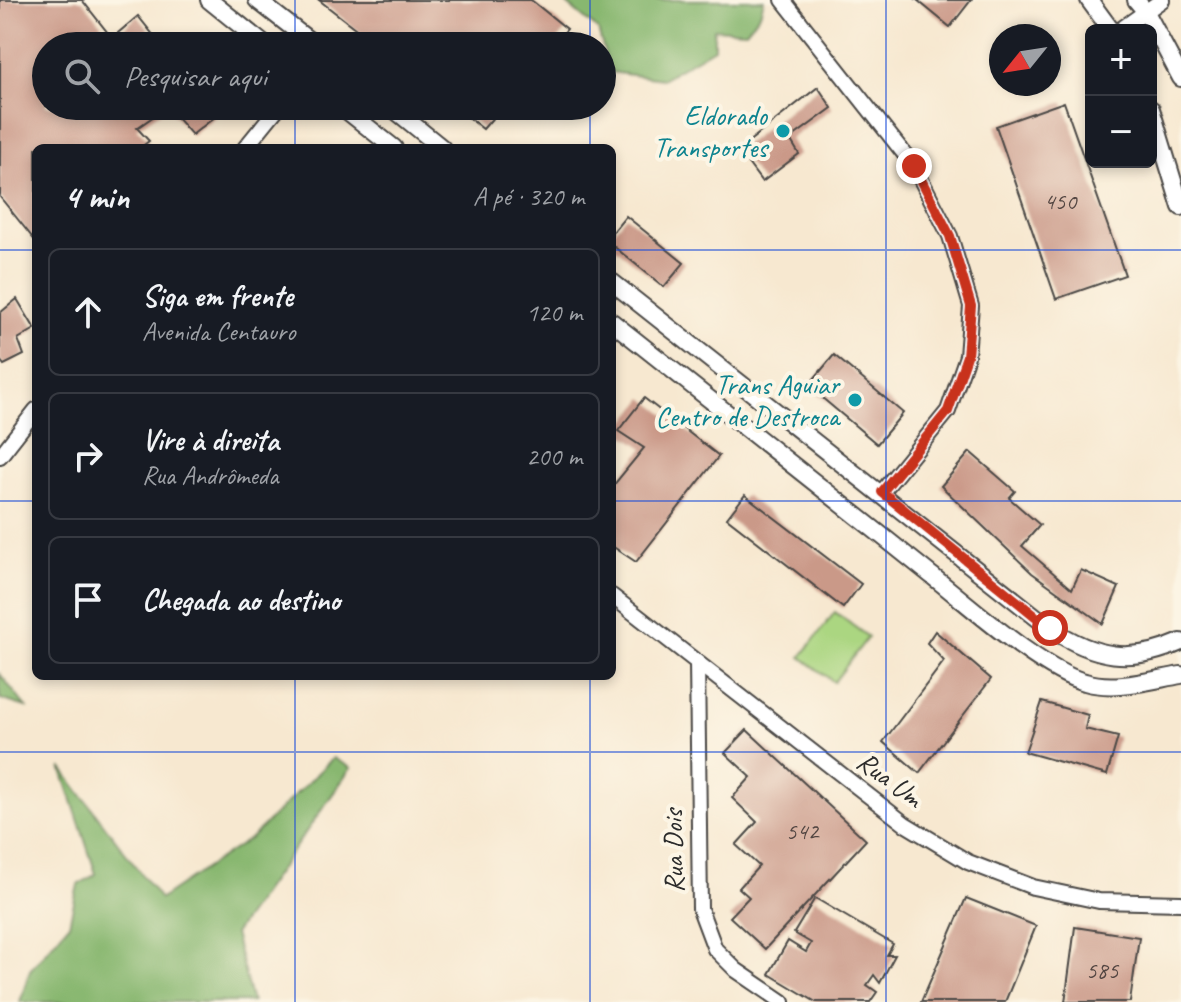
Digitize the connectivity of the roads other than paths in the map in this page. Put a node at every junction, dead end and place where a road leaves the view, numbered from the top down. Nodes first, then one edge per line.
1 (209, 0) edge
2 (257, 0) edge
3 (783, 0) edge
4 (1089, 0) edge
5 (1162, 0) edge
6 (1141, 6) edge
7 (1107, 24) edge
8 (1125, 24) edge
9 (249, 32) edge
10 (298, 32) edge
11 (1181, 78) edge
12 (268, 120) edge
13 (359, 120) edge
14 (407, 120) edge
15 (1157, 129) edge
16 (248, 144) edge
17 (389, 144) edge
18 (437, 144) edge
19 (1181, 207) edge
20 (616, 285) edge
21 (616, 325) edge
22 (32, 415) edge
23 (0, 456) edge
24 (882, 492) junction
25 (616, 599) edge
26 (1181, 642) edge
27 (697, 662) junction
28 (1181, 675) edge
29 (1181, 903) edge
30 (783, 1002) edge

1 - 9 street
2 - 10 street
3 - 24 street
4 - 7 street
5 - 6 street
6 - 8 street
6 - 11 street
12 - 16 street
13 - 17 street
14 - 18 street
15 - 19 street
20 - 24 street
21 - 28 street
22 - 23 street
24 - 26 street
25 - 27 street, Rua Um
27 - 29 street, Rua Um
27 - 30 street, Rua Dois

